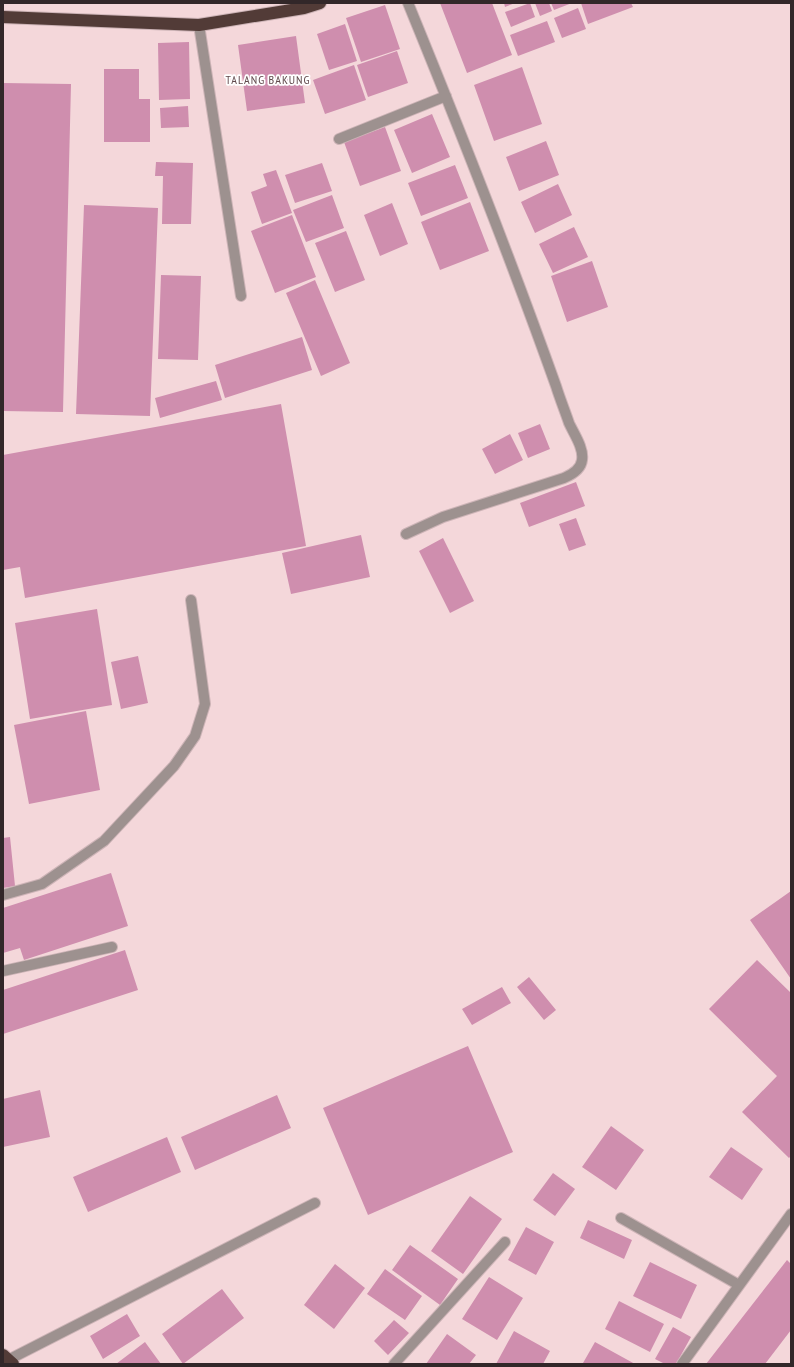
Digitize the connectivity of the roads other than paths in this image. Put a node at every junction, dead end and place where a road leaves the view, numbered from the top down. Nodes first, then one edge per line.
1 (320, 3) edge
2 (408, 3) edge
3 (3, 17) edge
4 (199, 25) junction
5 (446, 96) junction
6 (340, 139) dead end
7 (241, 296) dead end
8 (406, 534) dead end
9 (191, 600) dead end
10 (3, 895) edge
11 (112, 947) dead end
12 (3, 971) edge
13 (315, 1203) dead end
14 (791, 1214) edge
15 (621, 1218) dead end
16 (505, 1242) dead end
17 (739, 1284) junction
18 (8, 1360) edge
19 (394, 1364) edge
20 (682, 1364) edge

1 - 4 highway
2 - 5 street
3 - 4 highway
4 - 7 street
5 - 6 street
5 - 8 street
9 - 10 street
11 - 12 street
13 - 18 street
14 - 17 street
15 - 17 street
16 - 19 street
17 - 20 street

